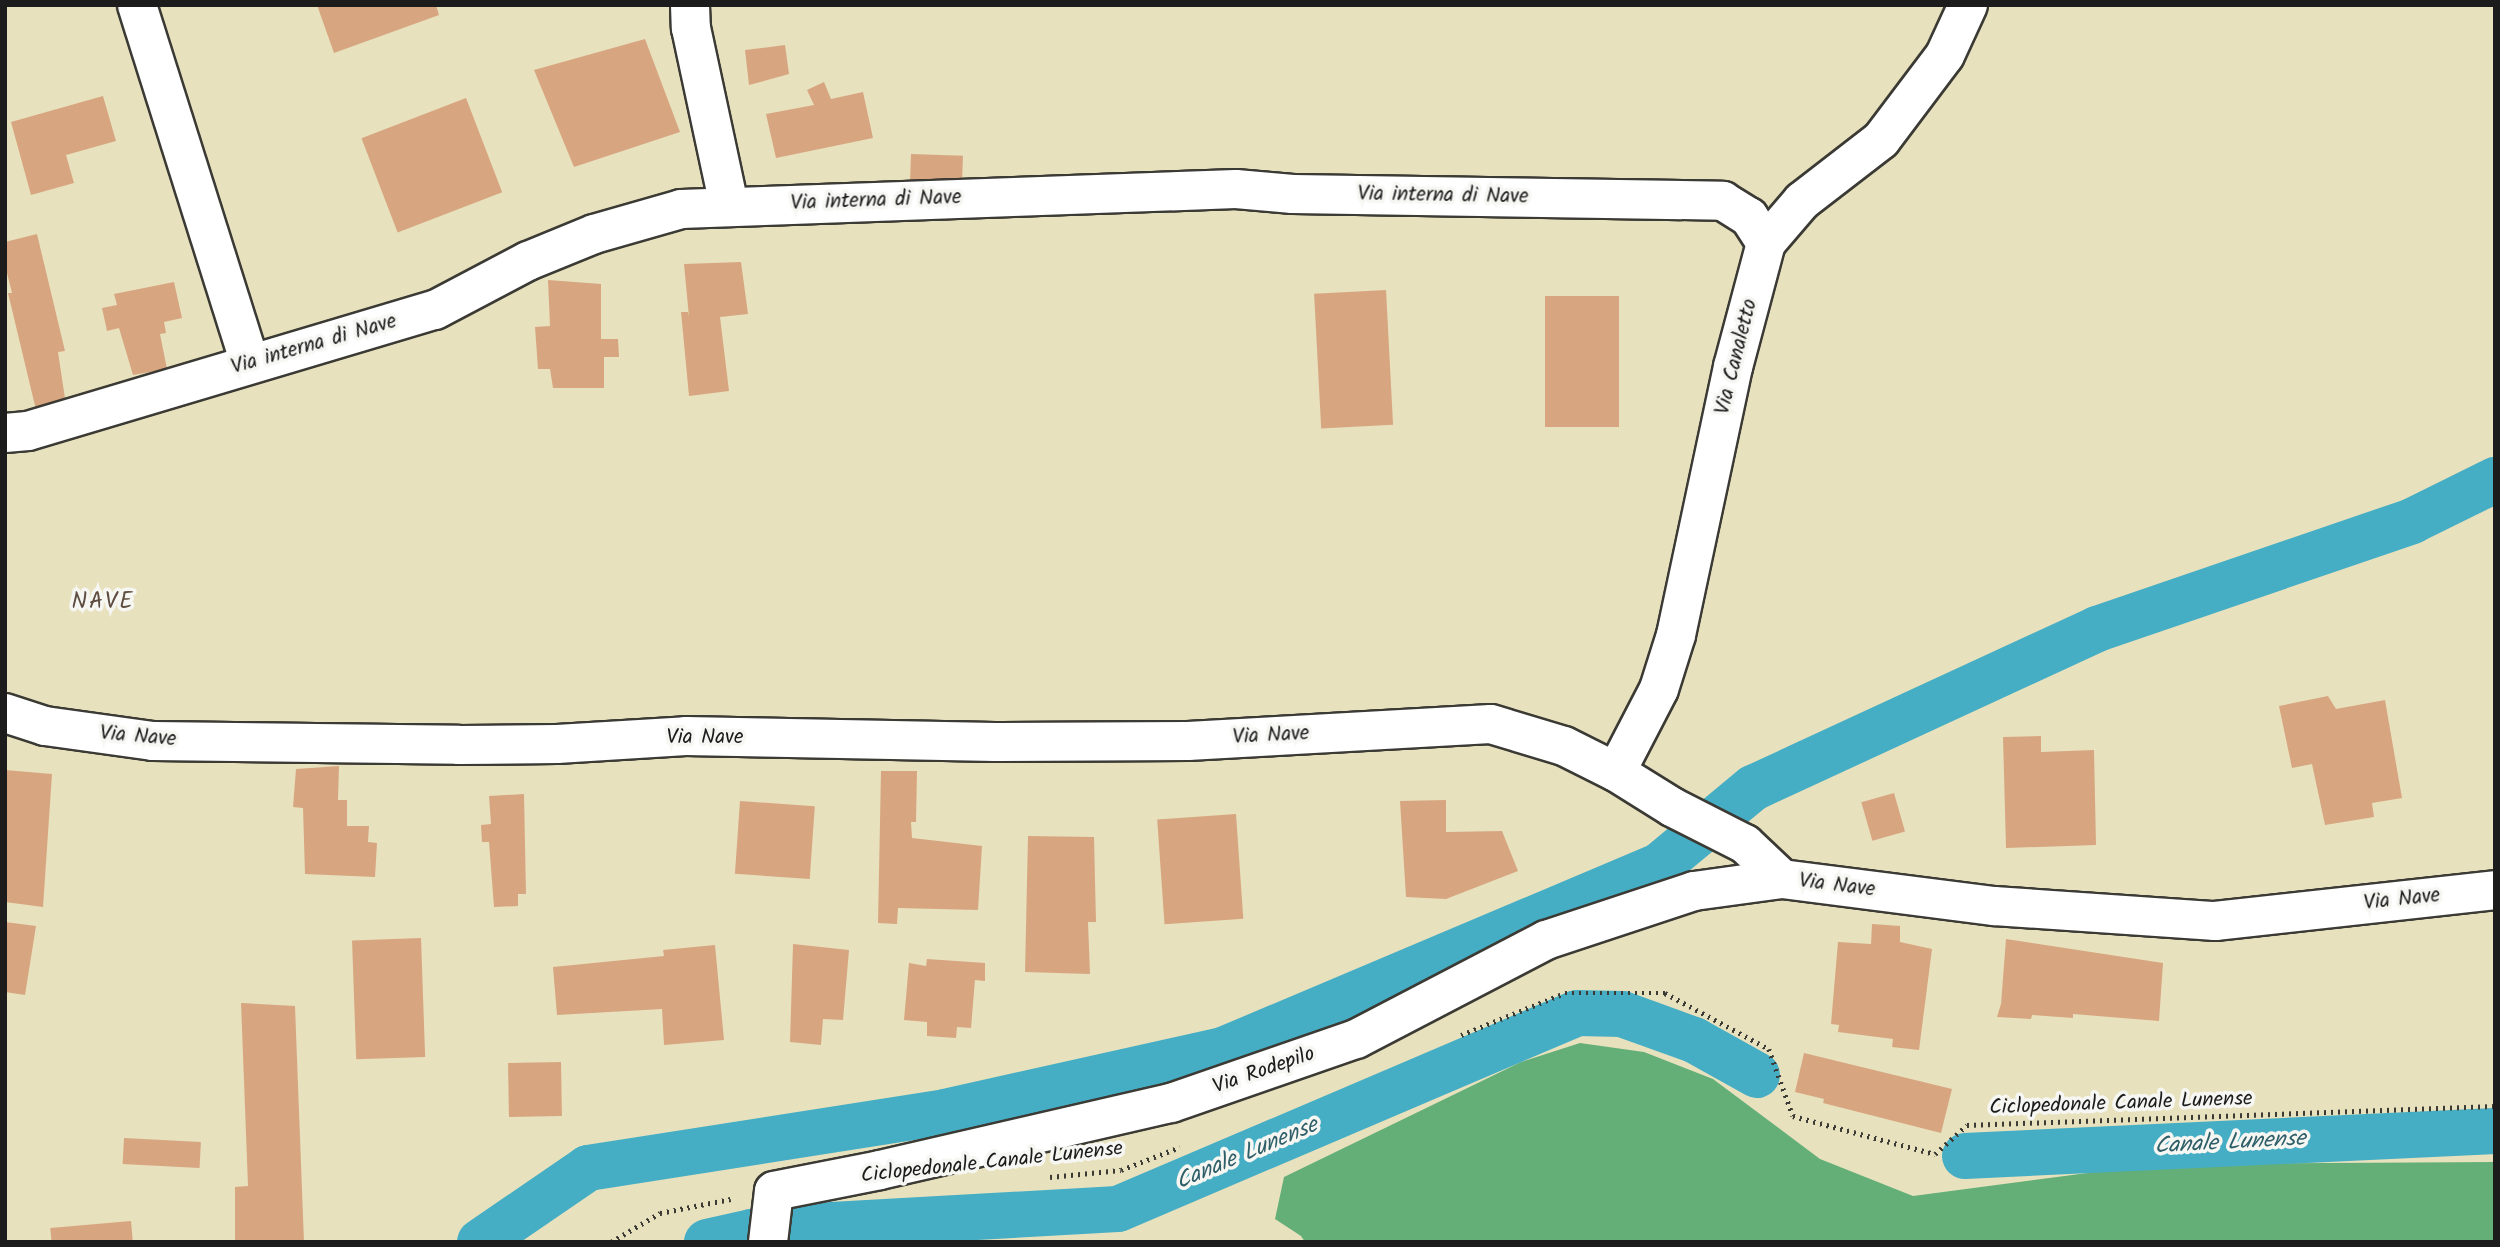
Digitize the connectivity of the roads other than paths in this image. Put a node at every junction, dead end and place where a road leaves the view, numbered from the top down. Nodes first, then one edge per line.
1 (137, 5) edge
2 (690, 5) edge
3 (1968, 5) edge
4 (729, 205) junction
5 (1766, 243) junction
6 (250, 364) junction
7 (5, 433) edge
8 (5, 713) edge
9 (1616, 772) junction
10 (1782, 879) junction
11 (2495, 890) edge
12 (771, 1217) edge

1 - 6 street
2 - 4 street
3 - 5 street, Via Canaletto
4 - 5 street, Via interna di Nave
4 - 6 street, Via interna di Nave
5 - 9 street, Via Canaletto
6 - 7 street, Via interna di Nave
8 - 9 street, Via Nave
9 - 10 street, Via Nave
10 - 11 street, Via Nave
10 - 12 street, Via Rodepilo

